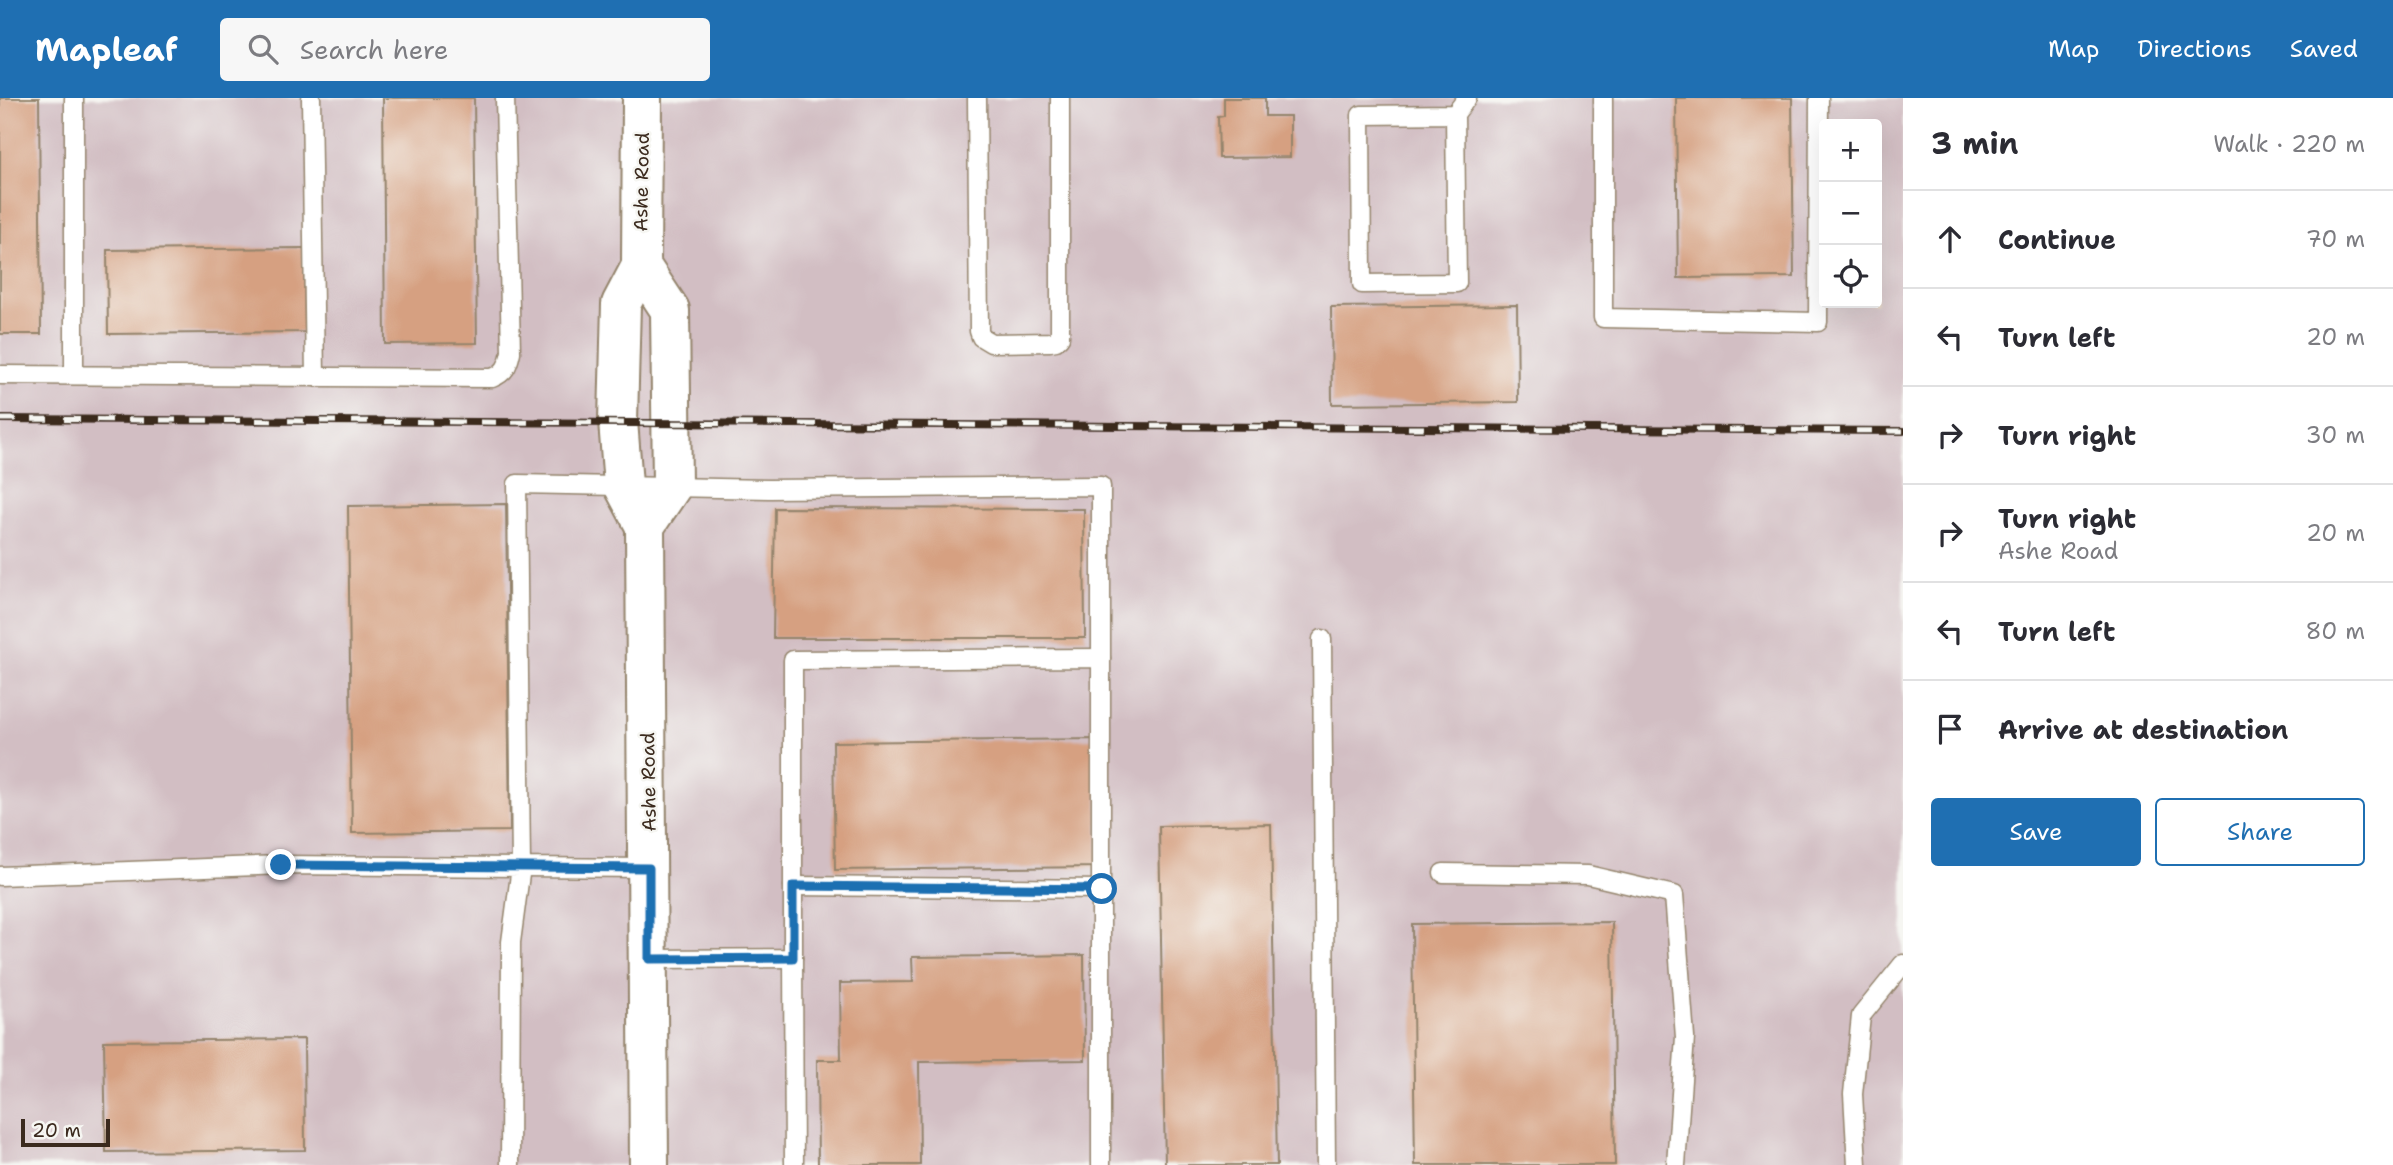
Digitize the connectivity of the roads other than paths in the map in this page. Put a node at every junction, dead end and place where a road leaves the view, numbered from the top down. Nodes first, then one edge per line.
1 (74, 98) edge
2 (311, 98) edge
3 (505, 98) edge
4 (642, 98) edge
5 (977, 98) edge
6 (1060, 98) edge
7 (1467, 98) edge
8 (1603, 98) edge
9 (1819, 98) edge
10 (1455, 114) junction
11 (640, 266) junction
12 (0, 374) edge
13 (74, 374) junction
14 (315, 377) junction
15 (622, 485) junction
16 (671, 486) junction
17 (645, 526) junction
18 (1322, 639) dead end
19 (1101, 658) junction
20 (521, 867) junction
21 (649, 868) junction
22 (1443, 873) dead end
23 (0, 876) edge
24 (793, 886) junction
25 (1102, 889) junction
26 (793, 958) junction
27 (649, 959) junction
28 (1903, 964) edge
29 (510, 1165) edge
30 (649, 1165) edge
31 (794, 1165) edge
32 (1101, 1165) edge
33 (1326, 1165) edge
34 (1676, 1165) edge
35 (1857, 1165) edge

1 - 13 lane
2 - 14 lane
3 - 14 lane
4 - 11 street, Ashe Road
5 - 6 lane
7 - 10 lane
8 - 9 lane
10 - 10 lane
11 - 15 street, Ashe Road
11 - 16 street
12 - 13 lane
13 - 14 lane
15 - 16 lane
15 - 17 street, Ashe Road
15 - 20 lane
16 - 17 street
16 - 19 lane
17 - 21 street, Ashe Road
18 - 33 lane
19 - 24 lane
19 - 25 lane
20 - 21 lane
20 - 23 lane
20 - 29 lane
21 - 27 street, Ashe Road
22 - 34 lane
24 - 25 lane
24 - 26 lane
25 - 32 lane
26 - 27 lane
26 - 31 lane
27 - 30 street, Ashe Road
28 - 35 lane

